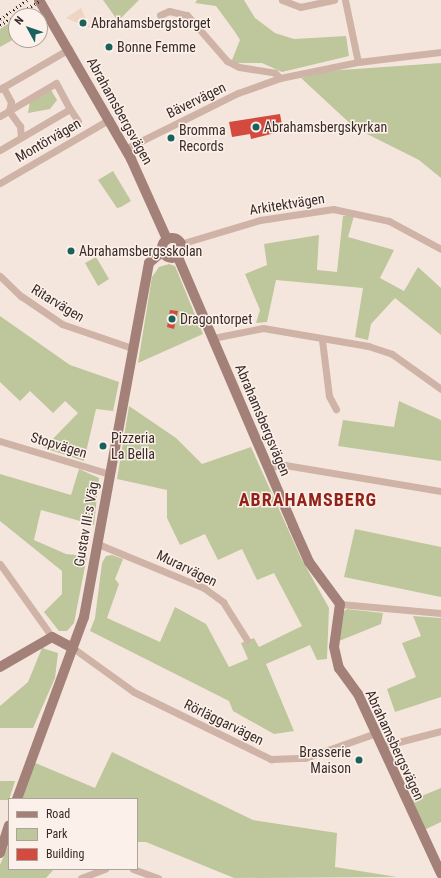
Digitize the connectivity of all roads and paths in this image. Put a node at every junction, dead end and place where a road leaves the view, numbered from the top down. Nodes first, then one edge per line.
1 (39, 0) edge
2 (282, 0) edge
3 (334, 0) edge
4 (345, 0) edge
5 (160, 15) dead end
6 (69, 49) junction
7 (441, 52) edge
8 (358, 62) junction
9 (280, 78) junction
10 (2, 88) edge
11 (70, 109) junction
12 (9, 111) junction
13 (0, 116) edge
14 (110, 119) junction
15 (78, 121) dead end
16 (21, 137) junction
17 (125, 149) junction
18 (0, 150) edge
19 (0, 183) edge
20 (167, 239) junction
21 (180, 244) junction
22 (441, 249) edge
23 (163, 251) junction
24 (177, 256) junction
25 (0, 276) edge
26 (213, 338) junction
27 (322, 340) junction
28 (132, 348) junction
29 (441, 389) edge
30 (336, 409) dead end
31 (0, 441) edge
32 (269, 467) junction
33 (110, 474) junction
34 (441, 491) edge
35 (98, 544) junction
36 (0, 564) edge
37 (340, 604) junction
38 (441, 613) edge
39 (52, 637) junction
40 (246, 640) dead end
41 (72, 648) junction
42 (0, 667) edge
43 (441, 731) edge
44 (376, 733) junction
45 (383, 746) junction
46 (17, 798) edge
47 (8, 828) edge
48 (0, 853) edge
49 (102, 870) edge
50 (136, 870) edge
51 (441, 874) edge
52 (81, 878) edge
53 (158, 878) edge

1 - 6 street, Abrahamsbergsvägen
2 - 3 street
4 - 8 street
5 - 9 street, Bävervägen
6 - 10 street
6 - 14 street, Abrahamsbergsvägen
7 - 8 street, Bävervägen
8 - 9 street, Bävervägen
9 - 17 street, Bävervägen
10 - 12 street
11 - 12 street
11 - 15 street
11 - 16 street
12 - 13 street
12 - 16 street
14 - 17 street, Abrahamsbergsvägen
14 - 19 street, Montörvägen
16 - 18 street
17 - 20 street, Abrahamsbergsvägen
20 - 21 street
20 - 23 street
21 - 22 street, Arkitektvägen
21 - 24 street
23 - 24 street
23 - 28 street, Gustav III:s Väg
24 - 26 street, Abrahamsbergsvägen
25 - 28 street, Ritarvägen
26 - 27 street
26 - 32 street, Abrahamsbergsvägen
27 - 29 street
27 - 30 street
28 - 33 street, Gustav III:s Väg
31 - 33 street, Stopvägen
32 - 34 street
32 - 37 street, Abrahamsbergsvägen
33 - 35 street, Gustav III:s Väg
35 - 40 street, Murarvägen
35 - 41 street, Gustav III:s Väg
36 - 39 street
37 - 38 street
37 - 44 street, Abrahamsbergsvägen
39 - 41 street
39 - 42 street
41 - 44 street, Rörläggarvägen
41 - 46 street, Gustav III:s Väg
43 - 45 street
44 - 45 street, Abrahamsbergsvägen
45 - 51 street, Abrahamsbergsvägen
47 - 48 street
49 - 52 street
50 - 53 street

